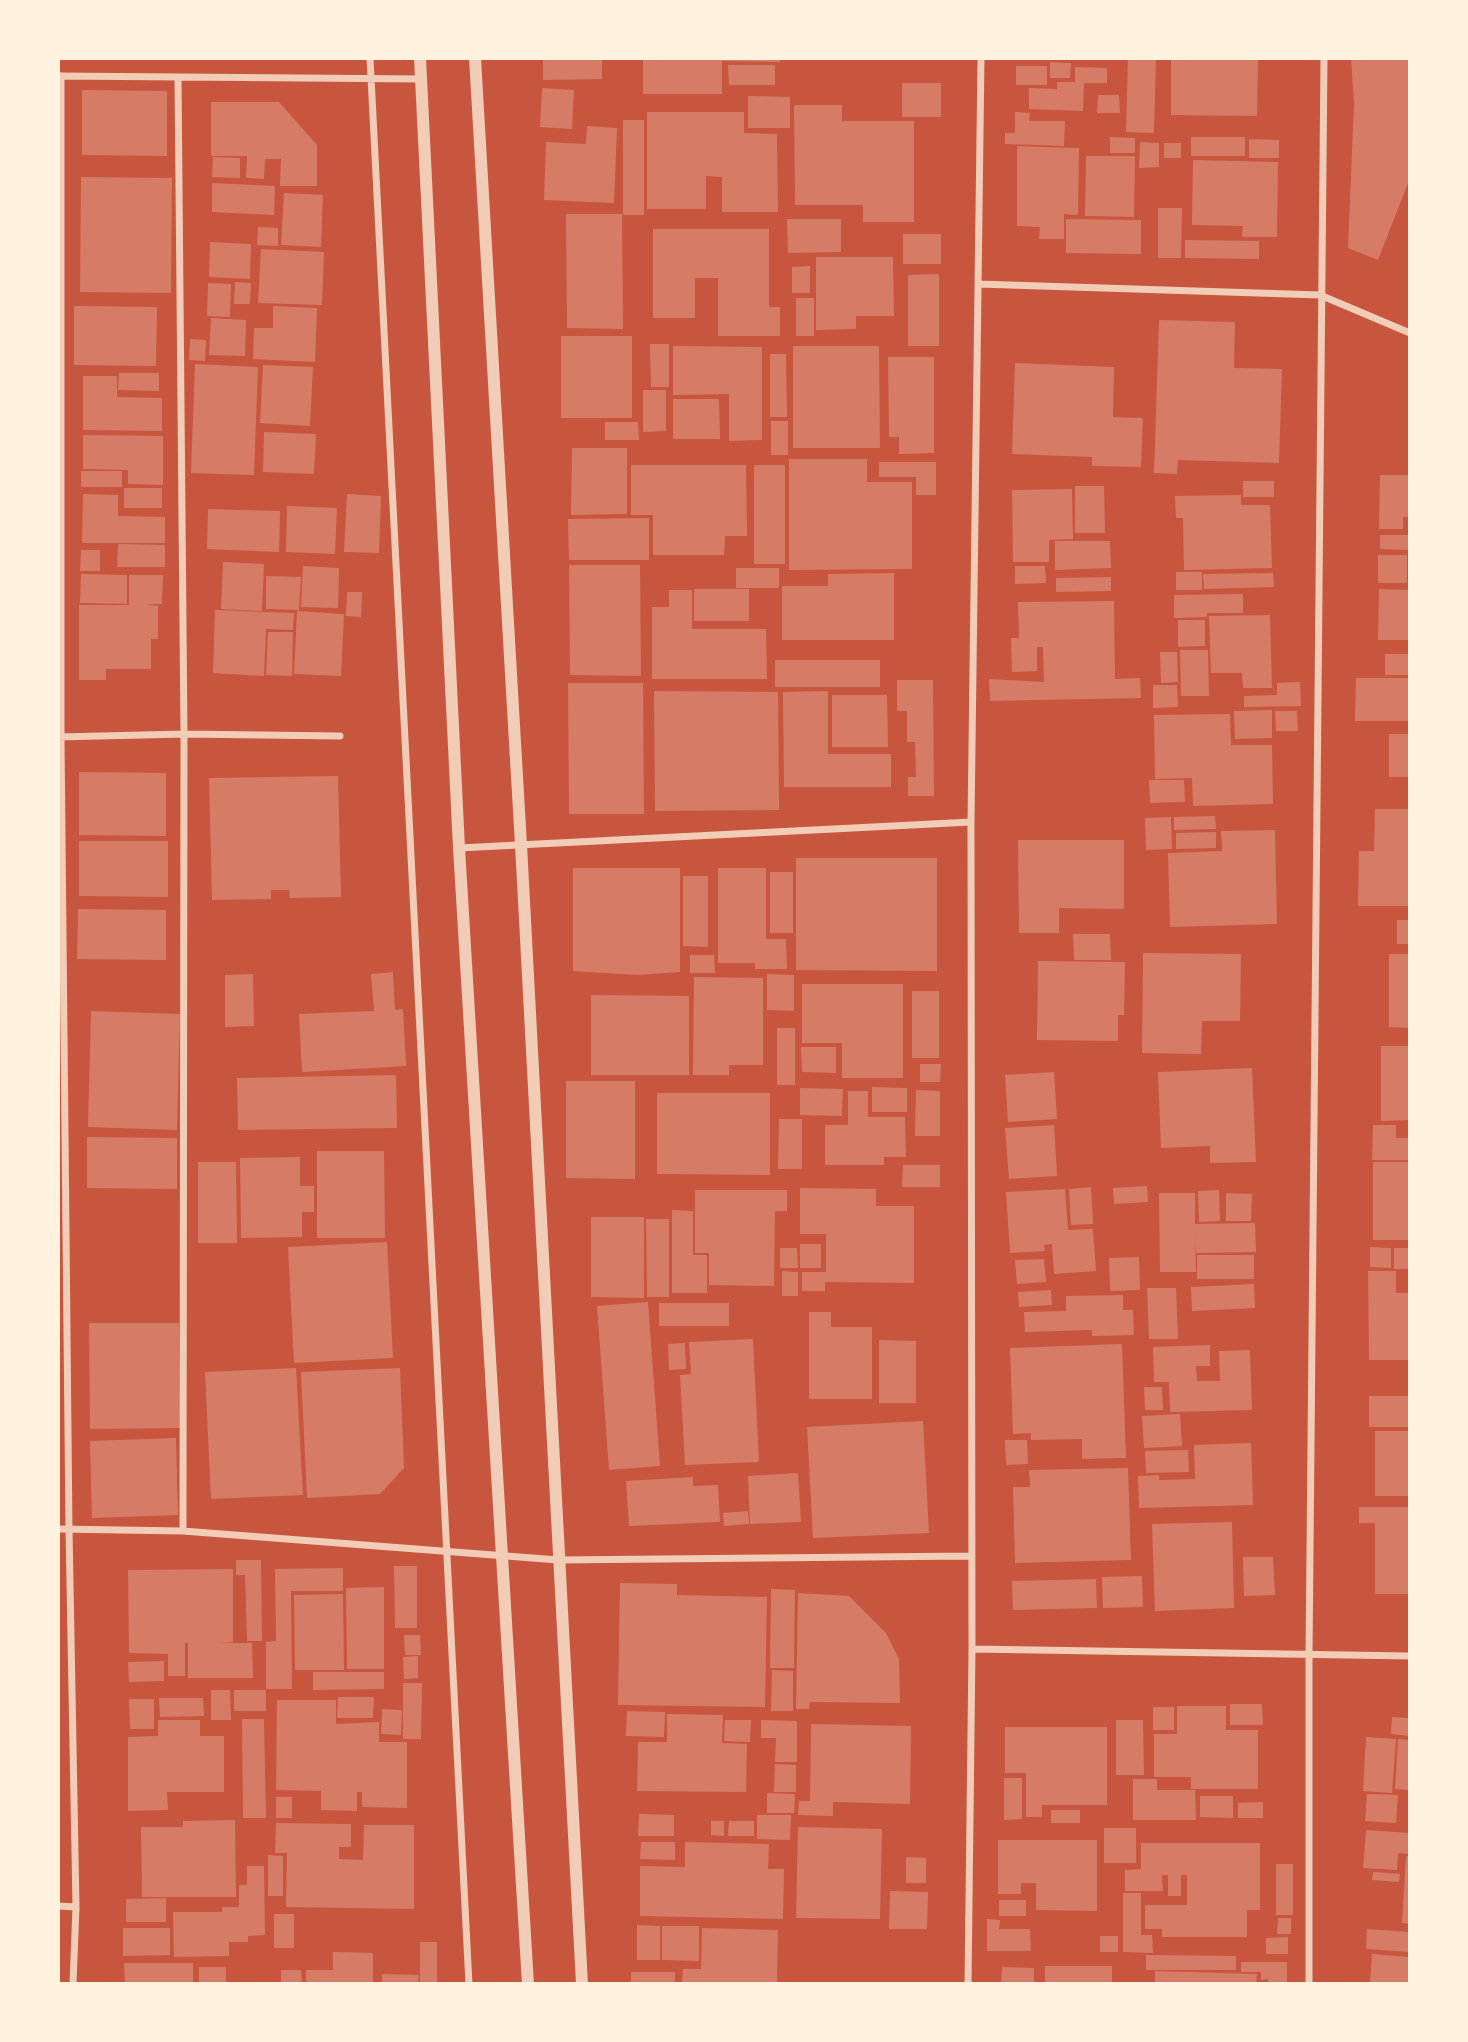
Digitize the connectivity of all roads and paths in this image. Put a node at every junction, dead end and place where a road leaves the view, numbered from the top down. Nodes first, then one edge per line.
1 (370, 58) edge
2 (420, 58) edge
3 (475, 58) edge
4 (981, 58) edge
5 (1324, 58) edge
6 (60, 76) edge
7 (178, 77) junction
8 (371, 78) junction
9 (422, 79) junction
10 (978, 284) junction
11 (1320, 295) junction
12 (1410, 333) edge
13 (184, 734) junction
14 (340, 736) dead end
15 (59, 737) edge
16 (971, 822) junction
17 (521, 845) junction
18 (459, 848) junction
19 (58, 1529) edge
20 (69, 1529) junction
21 (183, 1531) junction
22 (447, 1551) junction
23 (502, 1555) junction
24 (970, 1556) junction
25 (558, 1559) junction
26 (972, 1649) junction
27 (1309, 1654) junction
28 (1410, 1656) edge
29 (58, 1906) edge
30 (76, 1907) junction
31 (73, 1984) edge
32 (469, 1984) edge
33 (528, 1984) edge
34 (582, 1984) edge
35 (968, 1984) edge
36 (1309, 1984) edge

1 - 8 street
2 - 9 street
3 - 17 street
4 - 10 street
5 - 11 street
6 - 7 street
6 - 15 street
7 - 8 street
7 - 13 street
8 - 9 street
8 - 22 street
9 - 18 street
10 - 11 street
10 - 16 street
11 - 12 street
11 - 27 street
13 - 14 street
13 - 15 street
13 - 21 street
15 - 20 street
16 - 17 street
16 - 24 street
17 - 18 street
17 - 25 street
18 - 23 street
19 - 20 street
20 - 21 street
20 - 30 street
21 - 22 street
22 - 23 street
22 - 32 street
23 - 25 street
23 - 33 street
24 - 25 street
24 - 26 street
25 - 34 street
26 - 27 street
26 - 35 street
27 - 28 street
27 - 36 street
29 - 30 street
30 - 31 street

